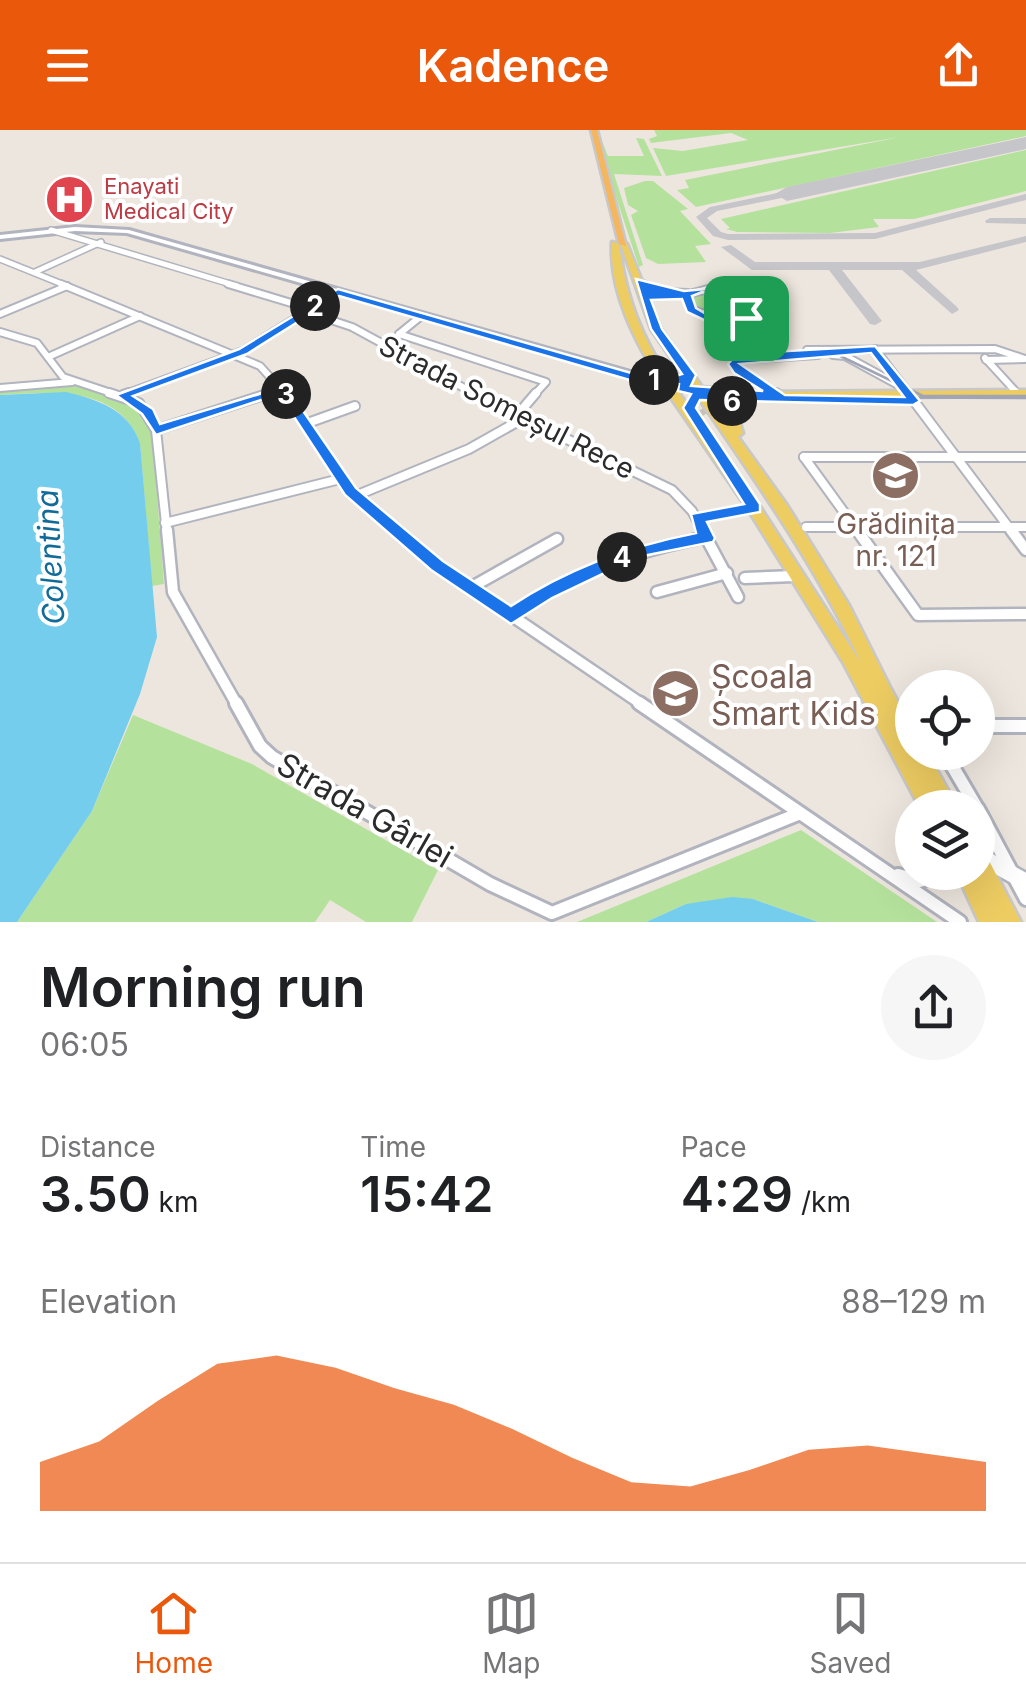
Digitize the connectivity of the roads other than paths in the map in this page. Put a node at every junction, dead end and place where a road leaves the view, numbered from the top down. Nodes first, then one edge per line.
1 (591, 130) edge
2 (592, 151) junction
3 (96, 228) junction
4 (51, 230) junction
5 (0, 237) edge
6 (84, 238) junction
7 (101, 242) junction
8 (619, 244) junction
9 (2, 261) edge
10 (35, 272) junction
11 (639, 282) junction
12 (67, 286) junction
13 (338, 292) junction
14 (661, 293) junction
15 (684, 295) junction
16 (645, 299) junction
17 (309, 310) junction
18 (0, 314) edge
19 (140, 316) junction
20 (420, 316) junction
21 (0, 332) edge
22 (976, 349) junction
23 (807, 350) dead end
24 (843, 350) junction
25 (875, 350) junction
26 (236, 354) junction
27 (48, 356) junction
28 (831, 356) junction
29 (986, 360) junction
30 (76, 381) junction
31 (642, 382) junction
32 (0, 388) edge
33 (282, 389) junction
34 (690, 393) junction
35 (908, 394) junction
36 (123, 395) junction
37 (779, 395) junction
38 (1023, 395) edge
39 (747, 400) junction
40 (355, 406) dead end
41 (521, 416) junction
42 (305, 424) junction
43 (156, 430) junction
44 (956, 457) junction
45 (1026, 457) edge
46 (750, 461) junction
47 (340, 479) junction
48 (355, 496) junction
49 (754, 508) junction
50 (696, 518) junction
51 (165, 524) junction
52 (854, 526) junction
53 (806, 527) dead end
54 (1008, 527) junction
55 (1026, 527) edge
56 (707, 538) junction
57 (556, 539) dead end
58 (1026, 550) edge
59 (727, 573) junction
60 (794, 576) junction
61 (745, 578) dead end
62 (470, 588) junction
63 (657, 592) dead end
64 (738, 598) dead end
65 (1026, 614) edge
66 (511, 616) junction
67 (851, 660) junction
68 (882, 690) junction
69 (895, 714) edge
70 (995, 726) edge
71 (1026, 726) edge
72 (921, 790) edge
73 (798, 814) junction
74 (995, 837) edge
75 (874, 863) junction
76 (995, 866) edge
77 (895, 873) edge
78 (1021, 880) edge
79 (975, 890) edge
80 (994, 890) edge
81 (1026, 899) edge
82 (960, 922) edge
83 (991, 922) edge
84 (1010, 922) edge

1 - 2 highway
1 - 2 highway
2 - 8 highway
3 - 4 main road
3 - 6 street
3 - 13 main road
4 - 5 main road
4 - 6 street, Strada Someșul Rece
6 - 7 street, Strada Someșul Rece
7 - 10 street
7 - 17 street, Strada Someșul Rece
8 - 11 main road
8 - 34 main road
8 - 34 main road
9 - 10 street
10 - 12 street
11 - 14 street
11 - 16 main road
12 - 18 street
12 - 19 street
13 - 17 street
13 - 20 main road
14 - 15 street
14 - 16 street
15 - 15 street
16 - 34 main road
17 - 26 street
17 - 41 street, Strada Someșul Rece
19 - 26 street
19 - 27 street
20 - 31 main road
20 - 41 street
21 - 27 street
22 - 25 street
22 - 29 street
22 - 29 street
23 - 24 street
24 - 25 street
24 - 28 street
25 - 35 street
26 - 33 street
26 - 36 street
27 - 30 street
28 - 35 street
28 - 37 street
29 - 38 street
30 - 32 street
30 - 36 street
31 - 34 main road
31 - 34 main road
33 - 42 street
33 - 43 street
34 - 37 main road
34 - 37 main road
34 - 39 main road
34 - 46 main road
34 - 49 main road
34 - 67 main road
34 - 68 main road
35 - 37 main road
35 - 38 main road
35 - 39 main road
35 - 44 street
36 - 43 street
39 - 46 main road
40 - 42 street
41 - 48 street
41 - 50 street, Strada Someșul Rece
42 - 47 street
43 - 51 street, Strada Gârlei
44 - 45 street
44 - 52 street
44 - 54 street
46 - 68 main road
47 - 48 street
47 - 51 street
48 - 62 street
49 - 50 street
49 - 60 main road
50 - 56 street, Strada Someșul Rece
51 - 73 street, Strada Gârlei
52 - 53 street
52 - 54 street
52 - 65 street
54 - 55 street
54 - 58 street
56 - 59 street, Strada Someșul Rece
56 - 66 street
57 - 62 street
59 - 63 street
59 - 64 street, Strada Someșul Rece
60 - 61 street
60 - 67 main road
62 - 66 street
66 - 73 street
67 - 72 main road
68 - 69 main road
70 - 71 street
73 - 75 street
74 - 78 street
75 - 77 street
75 - 82 street
76 - 78 street
78 - 81 street
79 - 83 main road
80 - 84 main road

